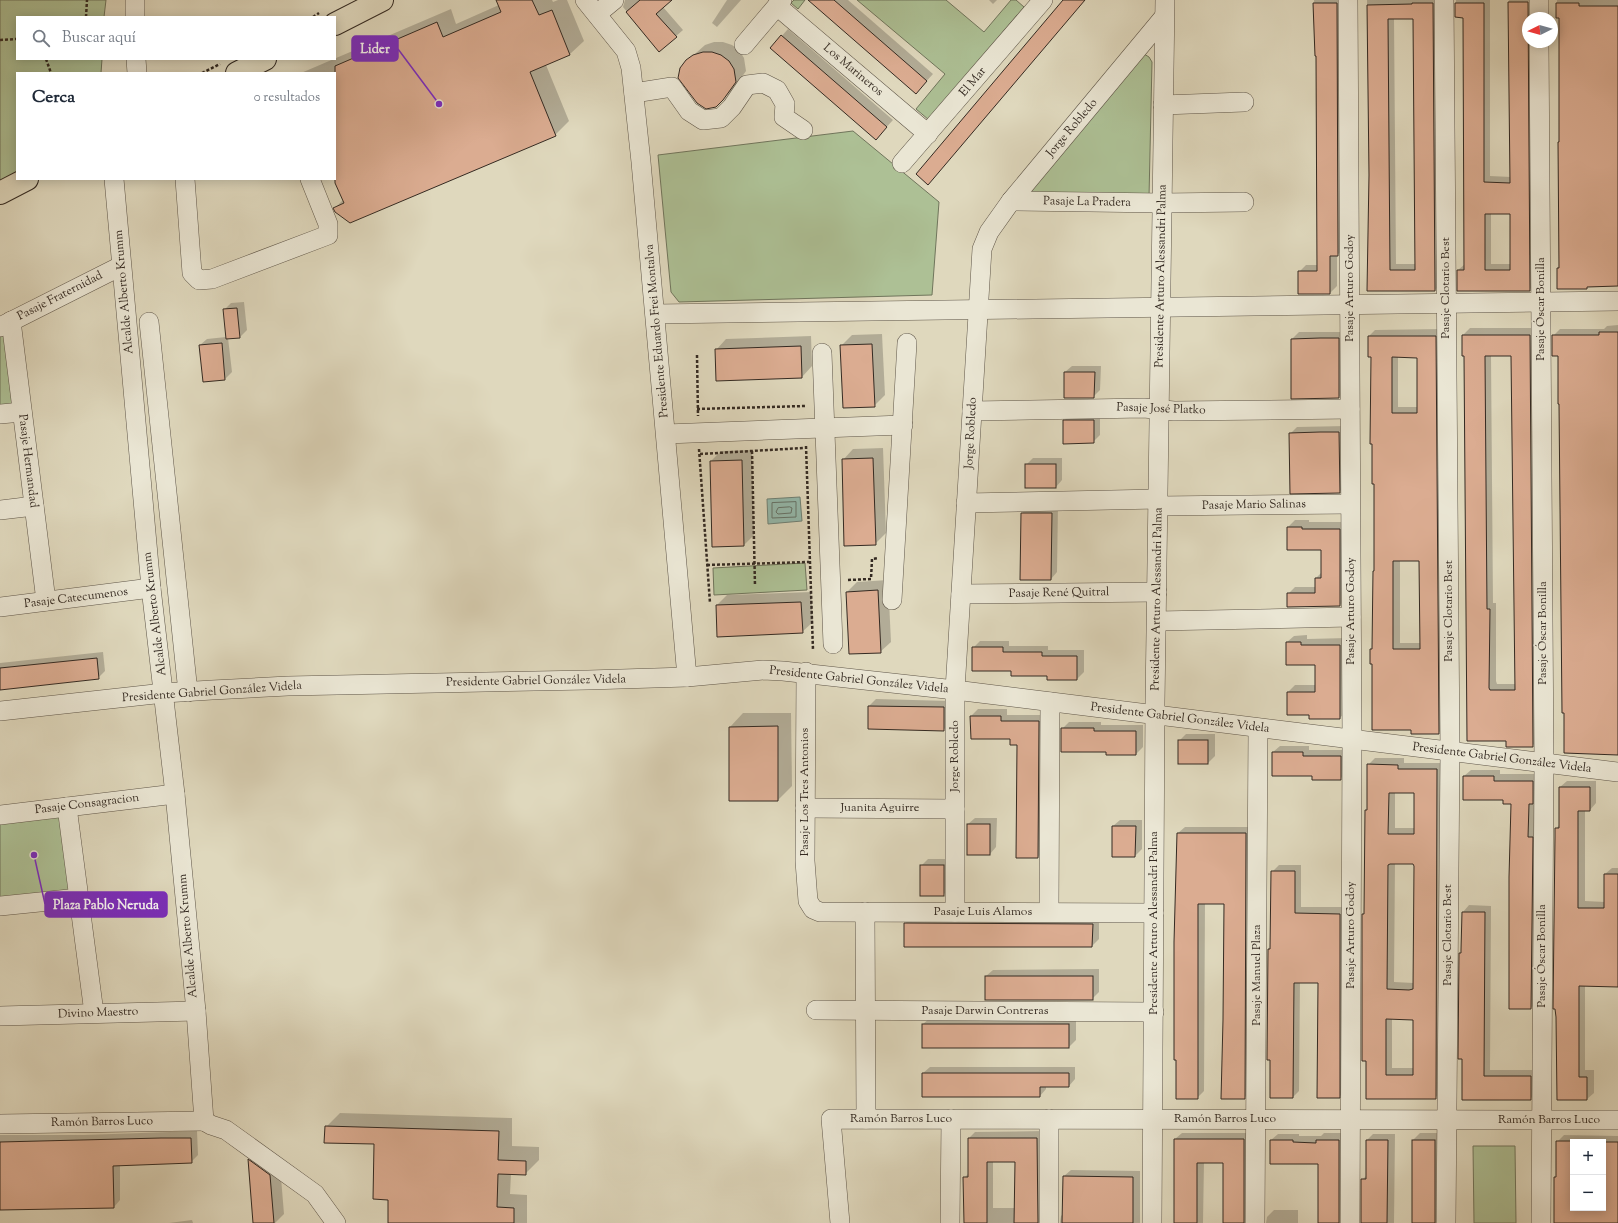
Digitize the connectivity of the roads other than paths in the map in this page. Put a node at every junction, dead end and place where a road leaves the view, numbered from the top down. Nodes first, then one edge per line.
1 (135, 0) edge
2 (382, 0) edge
3 (585, 0) edge
4 (614, 0) edge
5 (1043, 0) edge
6 (1348, 0) edge
7 (1444, 0) edge
8 (1539, 0) edge
9 (780, 3) edge
10 (1164, 9) edge
11 (1539, 12) edge
12 (597, 14) junction
13 (135, 16) edge
14 (336, 23) edge
15 (744, 45) dead end
16 (1539, 48) edge
17 (136, 60) edge
18 (263, 65) edge
19 (230, 68) edge
20 (136, 72) edge
21 (634, 93) junction
22 (1244, 102) dead end
23 (1163, 105) junction
24 (803, 130) dead end
25 (928, 134) junction
26 (902, 163) dead end
27 (25, 180) edge
28 (114, 180) edge
29 (185, 180) edge
30 (310, 180) edge
31 (0, 193) edge
32 (1012, 201) junction
33 (1244, 202) dead end
34 (1162, 203) junction
35 (121, 266) junction
36 (1618, 301) edge
37 (1541, 302) junction
38 (1446, 303) junction
39 (1350, 305) junction
40 (1161, 307) junction
41 (978, 309) junction
42 (655, 314) junction
43 (149, 322) dead end
44 (5, 324) edge
45 (907, 343) dead end
46 (822, 353) dead end
47 (1350, 409) junction
48 (1159, 410) junction
49 (972, 411) junction
50 (22, 412) junction
51 (0, 414) edge
52 (903, 425) junction
53 (825, 428) junction
54 (666, 434) junction
55 (966, 502) junction
56 (1158, 503) junction
57 (1350, 504) junction
58 (34, 506) junction
59 (0, 510) edge
60 (151, 588) junction
61 (1157, 592) junction
62 (961, 594) junction
63 (892, 600) dead end
64 (46, 601) junction
65 (0, 607) edge
66 (1351, 617) junction
67 (1156, 621) junction
68 (833, 644) dead end
69 (806, 672) junction
70 (687, 677) junction
71 (955, 690) junction
72 (164, 692) junction
73 (188, 692) junction
74 (1050, 702) junction
75 (0, 711) edge
76 (1155, 715) junction
77 (1258, 728) junction
78 (1352, 739) junction
79 (1450, 751) junction
80 (1544, 763) junction
81 (1618, 772) edge
82 (175, 794) junction
83 (67, 807) junction
84 (805, 808) junction
85 (955, 809) junction
86 (0, 815) edge
87 (79, 898) junction
88 (0, 906) edge
89 (813, 909) joint
90 (865, 912) junction
91 (955, 912) junction
92 (1049, 912) junction
93 (1154, 912) junction
94 (816, 1010) dead end
95 (866, 1010) junction
96 (196, 1011) junction
97 (1154, 1012) junction
98 (94, 1014) junction
99 (0, 1016) edge
100 (866, 1119) junction
101 (951, 1119) junction
102 (1049, 1119) junction
103 (1153, 1119) junction
104 (1256, 1119) junction
105 (1351, 1120) junction
106 (1447, 1120) junction
107 (1541, 1120) junction
108 (1618, 1120) edge
109 (204, 1121) junction
110 (0, 1124) edge
111 (336, 1223) edge
112 (840, 1223) edge
113 (950, 1223) edge
114 (1049, 1223) edge
115 (1152, 1223) edge
116 (1255, 1223) edge
117 (1350, 1223) edge
118 (1446, 1223) edge
119 (1540, 1223) edge

1 - 13 street
2 - 14 main road
3 - 12 street, Presidente Eduardo Frei Montalva
4 - 12 street
5 - 25 street, El Mar
6 - 39 street, Pasaje Arturo Godoy
7 - 38 street, Pasaje Clotario Best
8 - 11 street
9 - 15 street
9 - 25 street, Los Marineros
10 - 23 street, Presidente Arturo Alessandri Palma
10 - 32 street, Jorge Robledo
12 - 21 street, Presidente Eduardo Frei Montalva
16 - 37 street, Pasaje Óscar Bonilla
17 - 20 street
18 - 19 main road
21 - 24 street
21 - 42 street, Presidente Eduardo Frei Montalva
22 - 23 street
23 - 34 street, Presidente Arturo Alessandri Palma
25 - 26 street, El Mar
27 - 31 main road
28 - 35 street, Alcalde Alberto Krumm
29 - 30 street
32 - 34 street, Pasaje La Pradera
32 - 41 street, Jorge Robledo
33 - 34 street, Pasaje La Pradera
34 - 40 street, Presidente Arturo Alessandri Palma
35 - 44 street, Pasaje Fraternidad
35 - 60 street, Alcalde Alberto Krumm
36 - 37 street
37 - 38 street
37 - 80 street, Pasaje Óscar Bonilla
38 - 39 street
38 - 79 street, Pasaje Clotario Best
39 - 40 street
39 - 47 street, Pasaje Arturo Godoy
40 - 41 street
40 - 48 street, Presidente Arturo Alessandri Palma
41 - 42 street
41 - 49 street, Jorge Robledo
42 - 54 street, Presidente Eduardo Frei Montalva
43 - 73 street
44 - 50 street, Pasaje Hermandad
45 - 52 street
46 - 53 street
47 - 48 street, Pasaje José Platko
47 - 57 street, Pasaje Arturo Godoy
48 - 49 street, Pasaje José Platko
48 - 56 street, Presidente Arturo Alessandri Palma
49 - 55 street, Jorge Robledo
50 - 51 street
50 - 58 street, Pasaje Hermandad
52 - 53 street
52 - 63 street
53 - 54 street
53 - 68 street
54 - 70 street, Presidente Eduardo Frei Montalva
55 - 56 street, Pasaje Mario Salinas
55 - 62 street, Jorge Robledo
56 - 57 street, Pasaje Mario Salinas
56 - 61 street, Presidente Arturo Alessandri Palma
57 - 66 street, Pasaje Arturo Godoy
58 - 59 street
58 - 64 street, Pasaje Hermandad
60 - 64 street, Pasaje Catecumenos
60 - 72 street, Alcalde Alberto Krumm
61 - 62 street, Pasaje René Quitral
61 - 67 street, Presidente Arturo Alessandri Palma
62 - 71 street, Jorge Robledo
64 - 65 street, Pasaje Catecumenos
66 - 67 street
66 - 78 street, Pasaje Arturo Godoy
67 - 76 street, Presidente Arturo Alessandri Palma
69 - 70 street, Presidente Gabriel González Videla
69 - 71 street, Presidente Gabriel González Videla
69 - 84 street, Pasaje Los Tres Antonios
70 - 73 street, Presidente Gabriel González Videla
71 - 74 street, Presidente Gabriel González Videla
71 - 85 street, Jorge Robledo
72 - 73 street, Presidente Gabriel González Videla
72 - 75 street, Presidente Gabriel González Videla
72 - 82 street, Alcalde Alberto Krumm
74 - 76 street, Presidente Gabriel González Videla
74 - 92 street
76 - 77 street, Presidente Gabriel González Videla
76 - 93 street, Presidente Arturo Alessandri Palma
77 - 78 street, Presidente Gabriel González Videla
77 - 104 street, Pasaje Manuel Plaza
78 - 79 street, Presidente Gabriel González Videla
78 - 105 street, Pasaje Arturo Godoy
79 - 80 street, Presidente Gabriel González Videla
79 - 106 street, Pasaje Clotario Best
80 - 81 street, Presidente Gabriel González Videla
80 - 107 street, Pasaje Óscar Bonilla
82 - 83 street, Pasaje Consagracion
82 - 96 street, Alcalde Alberto Krumm
83 - 86 street, Pasaje Consagracion
83 - 87 street
84 - 85 street, Juanita Aguirre
84 - 89 street, Pasaje Los Tres Antonios
85 - 91 street, Jorge Robledo
87 - 88 street
87 - 98 street
89 - 90 street, Pasaje Luis Alamos
90 - 91 street, Pasaje Luis Alamos
90 - 95 street
91 - 92 street, Pasaje Luis Alamos
92 - 93 street, Pasaje Luis Alamos
93 - 97 street, Presidente Arturo Alessandri Palma
94 - 95 street, Pasaje Darwin Contreras
95 - 97 street, Pasaje Darwin Contreras
95 - 100 street
96 - 98 street, Divino Maestro
96 - 109 street, Alcalde Alberto Krumm
97 - 103 street, Presidente Arturo Alessandri Palma
98 - 99 street, Divino Maestro
100 - 101 street, Ramón Barros Luco
100 - 112 street, Ramón Barros Luco
101 - 102 street, Ramón Barros Luco
101 - 113 street
102 - 103 street, Ramón Barros Luco
102 - 114 street
103 - 104 street, Ramón Barros Luco
103 - 115 street, Presidente Arturo Alessandri Palma
104 - 105 street, Ramón Barros Luco
104 - 116 street, Pasaje Manuel Plaza
105 - 106 street, Ramón Barros Luco
105 - 117 street, Pasaje Arturo Godoy
106 - 107 street, Ramón Barros Luco
106 - 118 street, Pasaje Clotario Best
107 - 108 street, Ramón Barros Luco
107 - 119 street, Pasaje Óscar Bonilla
109 - 110 street, Ramón Barros Luco
109 - 111 street

